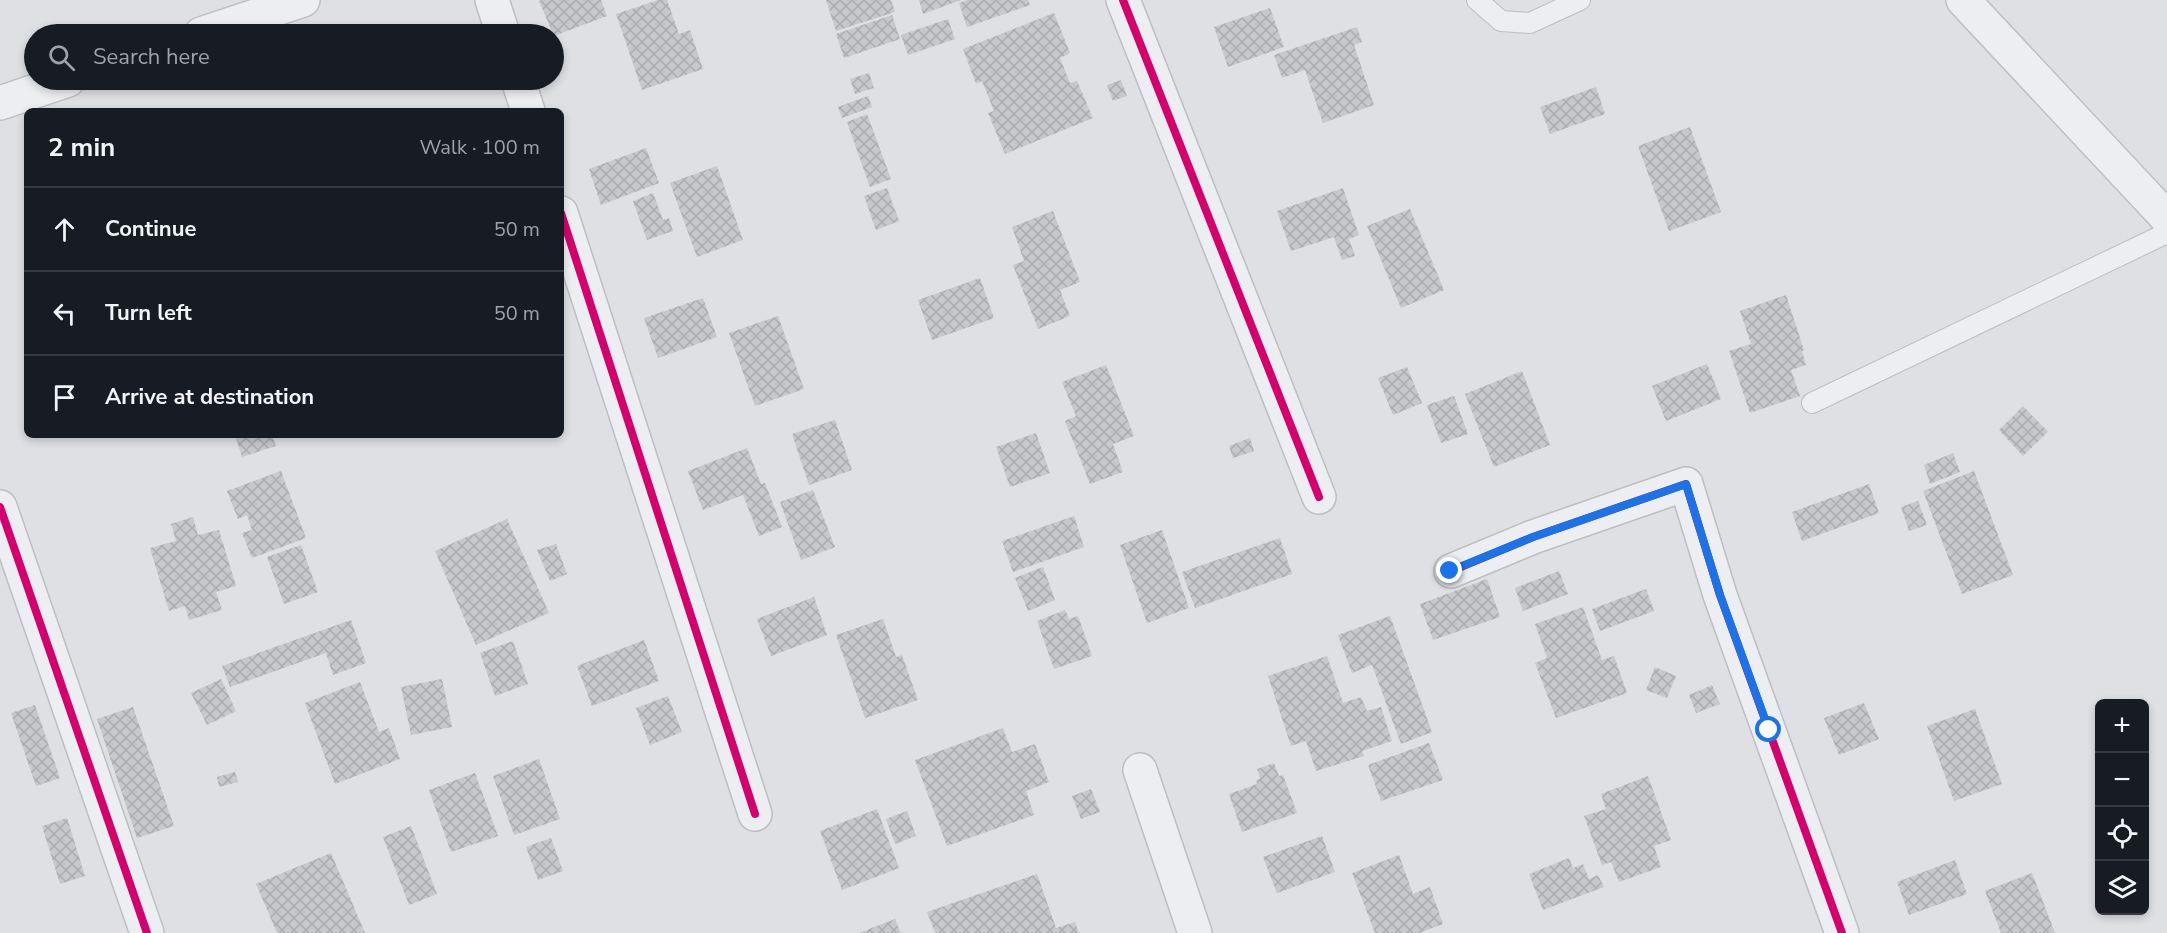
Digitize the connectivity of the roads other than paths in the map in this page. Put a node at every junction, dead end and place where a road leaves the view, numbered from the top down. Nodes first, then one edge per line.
1 (303, 0) edge
2 (492, 0) edge
3 (1123, 0) edge
4 (1478, 0) edge
5 (1580, 0) edge
6 (1963, 0) edge
7 (231, 24) edge
8 (500, 24) edge
9 (37, 90) edge
10 (521, 90) edge
11 (0, 102) edge
12 (527, 108) edge
13 (2167, 218) edge
14 (564, 222) edge
15 (2167, 232) edge
16 (1812, 403) dead end
17 (1318, 496) dead end
18 (0, 507) edge
19 (1450, 571) dead end
20 (1140, 770) dead end
21 (754, 814) dead end
22 (147, 933) edge
23 (1195, 933) edge
24 (1842, 933) edge

1 - 7 street
2 - 8 street
3 - 17 street
4 - 5 lane
6 - 13 street
9 - 11 street
10 - 12 street
14 - 21 street
15 - 16 lane
18 - 22 street
19 - 24 street
20 - 23 street

